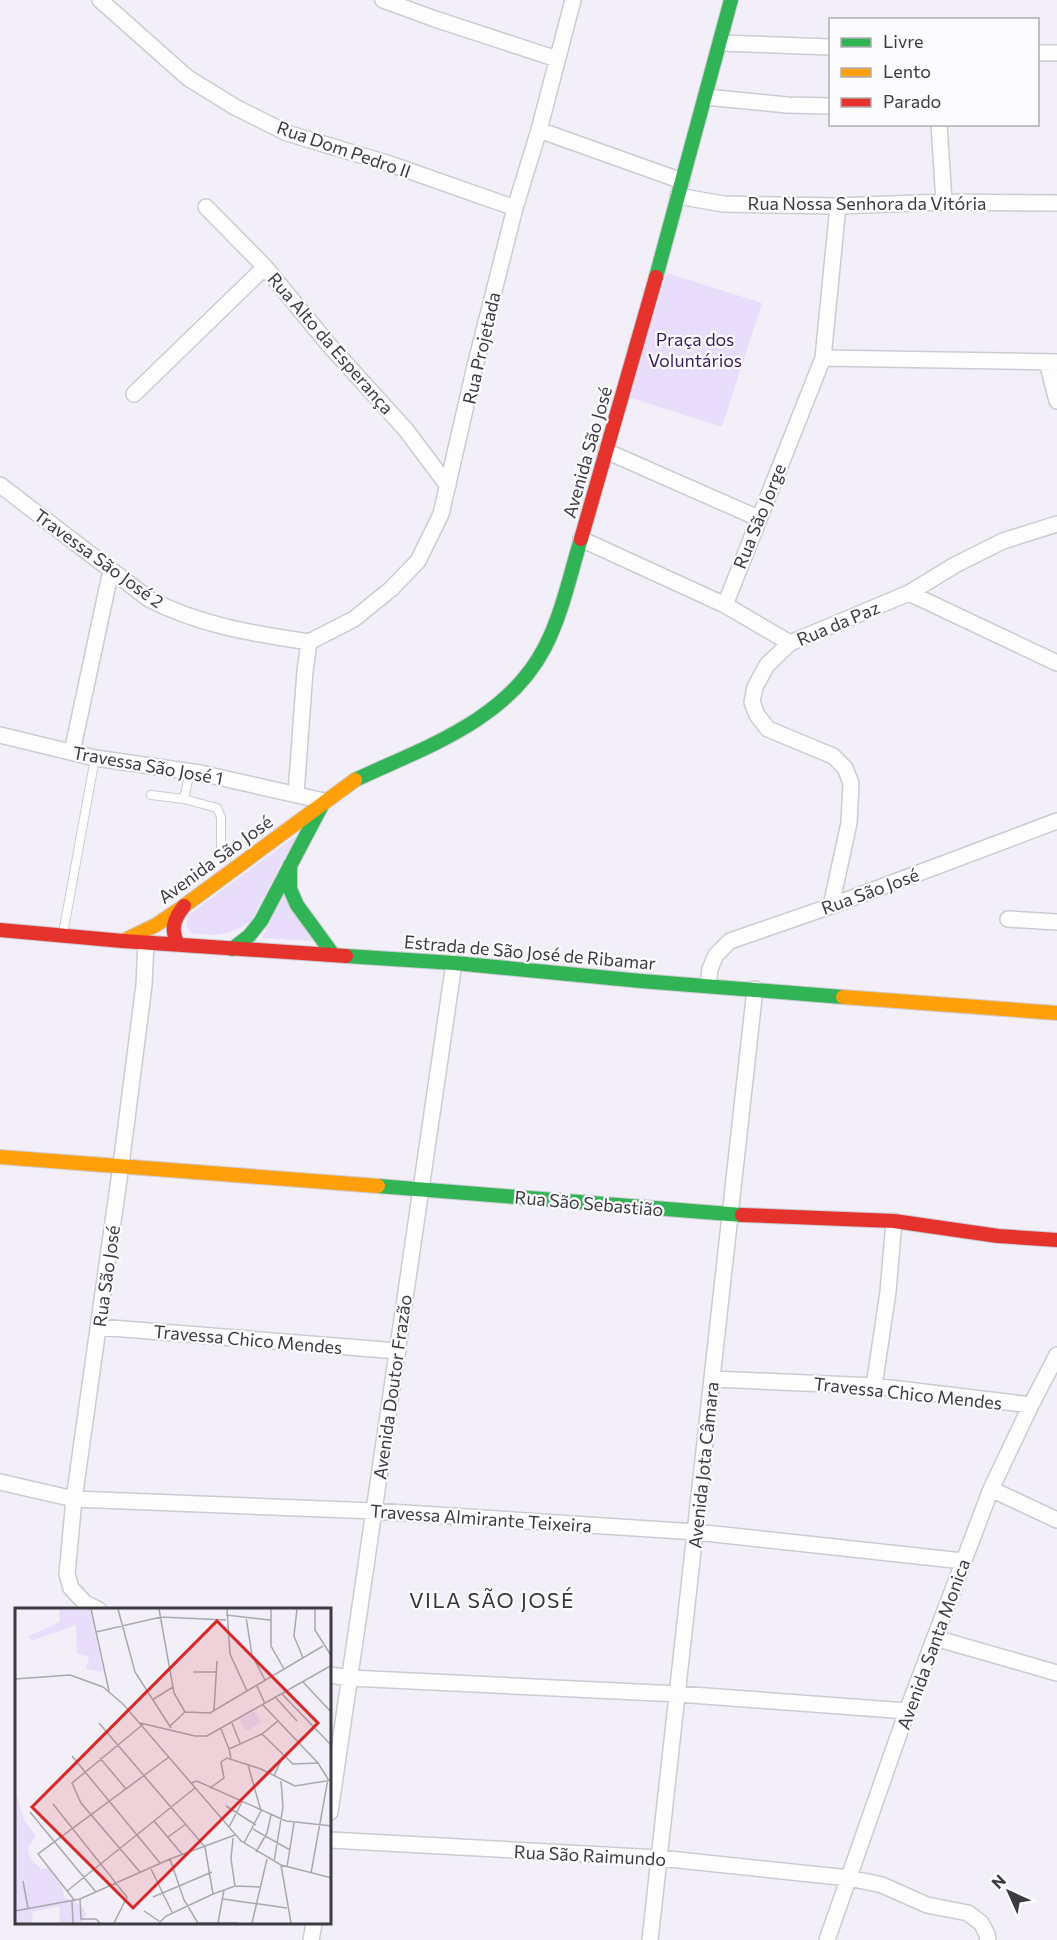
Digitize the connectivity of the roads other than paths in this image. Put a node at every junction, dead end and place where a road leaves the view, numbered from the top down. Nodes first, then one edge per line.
1 (100, 0) edge
2 (383, 0) edge
3 (573, 0) edge
4 (731, 0) edge
5 (721, 43) junction
6 (829, 47) edge
7 (1039, 53) edge
8 (1057, 53) edge
9 (557, 58) junction
10 (706, 97) junction
11 (829, 106) edge
12 (939, 126) edge
13 (539, 130) junction
14 (680, 189) junction
15 (944, 202) junction
16 (1057, 203) edge
17 (838, 206) junction
18 (206, 207) dead end
19 (515, 208) junction
20 (265, 267) junction
21 (823, 358) junction
22 (1052, 362) edge
23 (135, 394) dead end
24 (1057, 401) edge
25 (606, 451) junction
26 (0, 485) edge
27 (448, 486) junction
28 (758, 518) junction
29 (1057, 524) edge
30 (581, 539) junction
31 (111, 570) junction
32 (909, 592) junction
33 (725, 605) junction
34 (309, 642) junction
35 (790, 643) junction
36 (1057, 663) edge
37 (0, 735) edge
38 (72, 752) junction
39 (94, 758) junction
40 (190, 771) junction
41 (296, 794) junction
42 (151, 795) dead end
43 (184, 800) junction
44 (324, 801) junction
45 (1057, 821) edge
46 (221, 853) dead end
47 (290, 865) junction
48 (184, 906) junction
49 (831, 906) junction
50 (1008, 920) dead end
51 (1057, 922) edge
52 (0, 930) edge
53 (63, 935) junction
54 (123, 940) junction
55 (147, 942) junction
56 (178, 944) junction
57 (232, 948) junction
58 (332, 953) junction
59 (454, 963) junction
60 (708, 985) junction
61 (755, 989) junction
62 (1057, 1012) edge
63 (0, 1157) edge
64 (122, 1165) junction
65 (421, 1189) junction
66 (730, 1214) junction
67 (894, 1221) junction
68 (1057, 1240) edge
69 (99, 1327) junction
70 (398, 1351) junction
71 (1057, 1355) edge
72 (712, 1379) junction
73 (874, 1386) junction
74 (1031, 1405) junction
75 (0, 1482) edge
76 (991, 1489) junction
77 (74, 1499) junction
78 (375, 1511) junction
79 (1057, 1520) edge
80 (696, 1533) junction
81 (963, 1561) junction
82 (95, 1608) edge
83 (935, 1638) junction
84 (1057, 1673) edge
85 (332, 1675) edge
86 (350, 1678) junction
87 (678, 1694) junction
88 (907, 1711) junction
89 (332, 1799) edge
90 (332, 1840) edge
91 (659, 1858) junction
92 (849, 1878) junction
93 (314, 1925) edge
94 (987, 1937) edge
95 (311, 1940) edge
96 (650, 1940) edge
97 (827, 1940) edge

1 - 19 street, Rua Dom Pedro II
2 - 9 street
3 - 9 street, Rua Projetada
4 - 5 street, Avenida São José
5 - 6 street
5 - 10 street, Avenida São José
7 - 8 street
9 - 13 street, Rua Projetada
10 - 11 street
10 - 14 street, Avenida São José
12 - 15 street
13 - 14 street, Rua Nossa Senhora da Vitória
13 - 19 street, Rua Projetada
14 - 17 street, Rua Nossa Senhora da Vitória
14 - 25 street, Avenida São José
15 - 16 street, Rua Nossa Senhora da Vitória
15 - 17 street, Rua Nossa Senhora da Vitória
17 - 21 street, Rua São Jorge
18 - 20 street, Rua Alto da Esperança
19 - 27 street, Rua Projetada
20 - 23 street
20 - 27 street, Rua Alto da Esperança
21 - 22 street
21 - 28 street, Rua São Jorge
22 - 24 street
25 - 28 street
25 - 30 street, Avenida São José
26 - 31 street, Travessa São José 2
27 - 34 street, Rua Projetada
28 - 33 street, Rua São Jorge
29 - 32 street, Rua da Paz
30 - 33 street
30 - 44 street, Avenida São José
31 - 34 street, Travessa São José 2
31 - 38 street
32 - 35 street, Rua da Paz
32 - 36 street
33 - 35 street
34 - 41 street
35 - 49 street, Rua da Paz
37 - 38 street, Travessa São José 1
38 - 39 street, Travessa São José 1
39 - 40 street, Travessa São José 1
39 - 53 lane
40 - 41 street, Travessa São José 1
40 - 43 lane
41 - 44 street, Travessa São José 1
42 - 43 lane
43 - 46 lane
44 - 47 street, Avenida São José
44 - 48 street, Avenida São José
45 - 49 street, Rua São José
47 - 57 street, Avenida São José
47 - 58 street
48 - 54 street, Avenida São José
48 - 56 street
49 - 60 street, Rua São José
50 - 51 street
52 - 53 street, Estrada de São José de Ribamar
53 - 54 street, Estrada de São José de Ribamar
54 - 55 street, Estrada de São José de Ribamar
55 - 56 street, Estrada de São José de Ribamar
55 - 64 street, Rua São José
56 - 57 street, Estrada de São José de Ribamar
57 - 58 street, Estrada de São José de Ribamar
58 - 59 street, Estrada de São José de Ribamar
59 - 60 street, Estrada de São José de Ribamar
59 - 65 street, Avenida Doutor Frazão
60 - 61 street, Estrada de São José de Ribamar
61 - 62 street, Estrada de São José de Ribamar
61 - 66 street, Avenida Jota Câmara
63 - 64 street, Rua São Sebastião
64 - 65 street, Rua São Sebastião
64 - 69 street, Rua São José
65 - 66 street, Rua São Sebastião
65 - 70 street, Avenida Doutor Frazão
66 - 67 street, Rua São Sebastião
66 - 72 street, Avenida Jota Câmara
67 - 68 street, Rua São Sebastião
67 - 73 street
69 - 70 street, Travessa Chico Mendes
69 - 77 street, Rua São José
70 - 78 street, Avenida Doutor Frazão
71 - 74 street, Avenida Santa Monica
72 - 73 street, Travessa Chico Mendes
72 - 80 street, Avenida Jota Câmara
73 - 74 street, Travessa Chico Mendes
74 - 76 street, Avenida Santa Monica
75 - 77 street, Travessa Almirante Teixeira
76 - 79 street
76 - 81 street, Avenida Santa Monica
77 - 78 street, Travessa Almirante Teixeira
77 - 82 street, Rua São José
78 - 80 street, Travessa Almirante Teixeira
78 - 86 street, Avenida Doutor Frazão
80 - 81 street, Travessa Almirante Teixeira
80 - 87 street, Avenida Jota Câmara
81 - 83 street, Avenida Santa Monica
83 - 84 street
83 - 88 street, Avenida Santa Monica
85 - 86 street
86 - 87 street
86 - 89 street, Avenida Doutor Frazão
87 - 88 street
87 - 91 street, Avenida Jota Câmara
88 - 92 street, Avenida Santa Monica
90 - 91 street, Rua São Raimundo
91 - 92 street, Rua São Raimundo
91 - 96 street, Avenida Jota Câmara
92 - 94 street, Rua São Raimundo
92 - 97 street, Avenida Santa Monica
93 - 95 street

